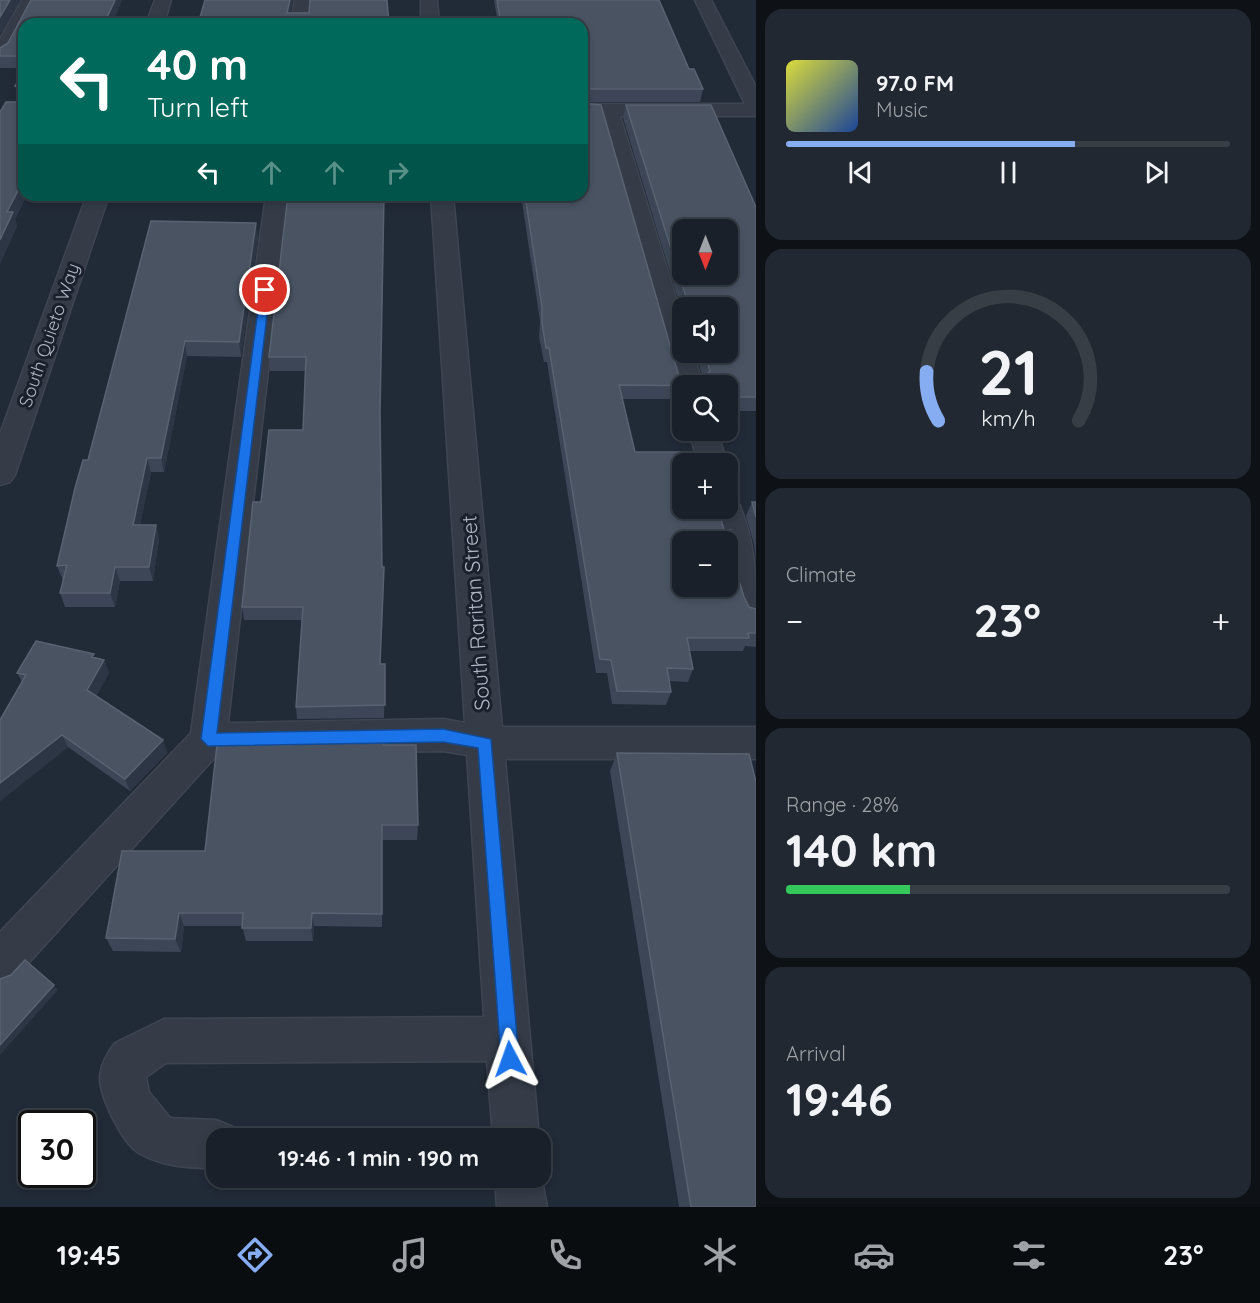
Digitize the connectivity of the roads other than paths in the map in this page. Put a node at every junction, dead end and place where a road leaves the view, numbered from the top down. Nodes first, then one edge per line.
1 (30, 0) edge
2 (163, 0) edge
3 (303, 0) edge
4 (429, 0) edge
5 (703, 0) edge
6 (20, 18) edge
7 (157, 18) edge
8 (300, 18) edge
9 (430, 18) edge
10 (18, 22) edge
11 (0, 55) edge
12 (756, 108) edge
13 (588, 110) edge
14 (608, 110) junction
15 (96, 201) edge
16 (276, 201) edge
17 (442, 201) edge
18 (687, 375) edge
19 (0, 475) edge
20 (729, 519) edge
21 (756, 609) edge
22 (208, 739) junction
23 (485, 743) junction
24 (756, 743) edge
25 (0, 963) edge
26 (508, 1039) junction
27 (515, 1128) edge
28 (206, 1144) edge
29 (520, 1188) edge
30 (522, 1207) edge

1 - 6 street
2 - 7 street
3 - 8 street
4 - 9 street
5 - 12 street
10 - 11 street
12 - 14 street
13 - 14 street
14 - 18 street
15 - 19 street, South Quieto Way
16 - 22 street
17 - 23 street, South Raritan Street
20 - 21 street
22 - 23 street
22 - 25 street
23 - 24 street
23 - 26 street, South Raritan Street
26 - 27 street, South Raritan Street
26 - 28 street
29 - 30 street

